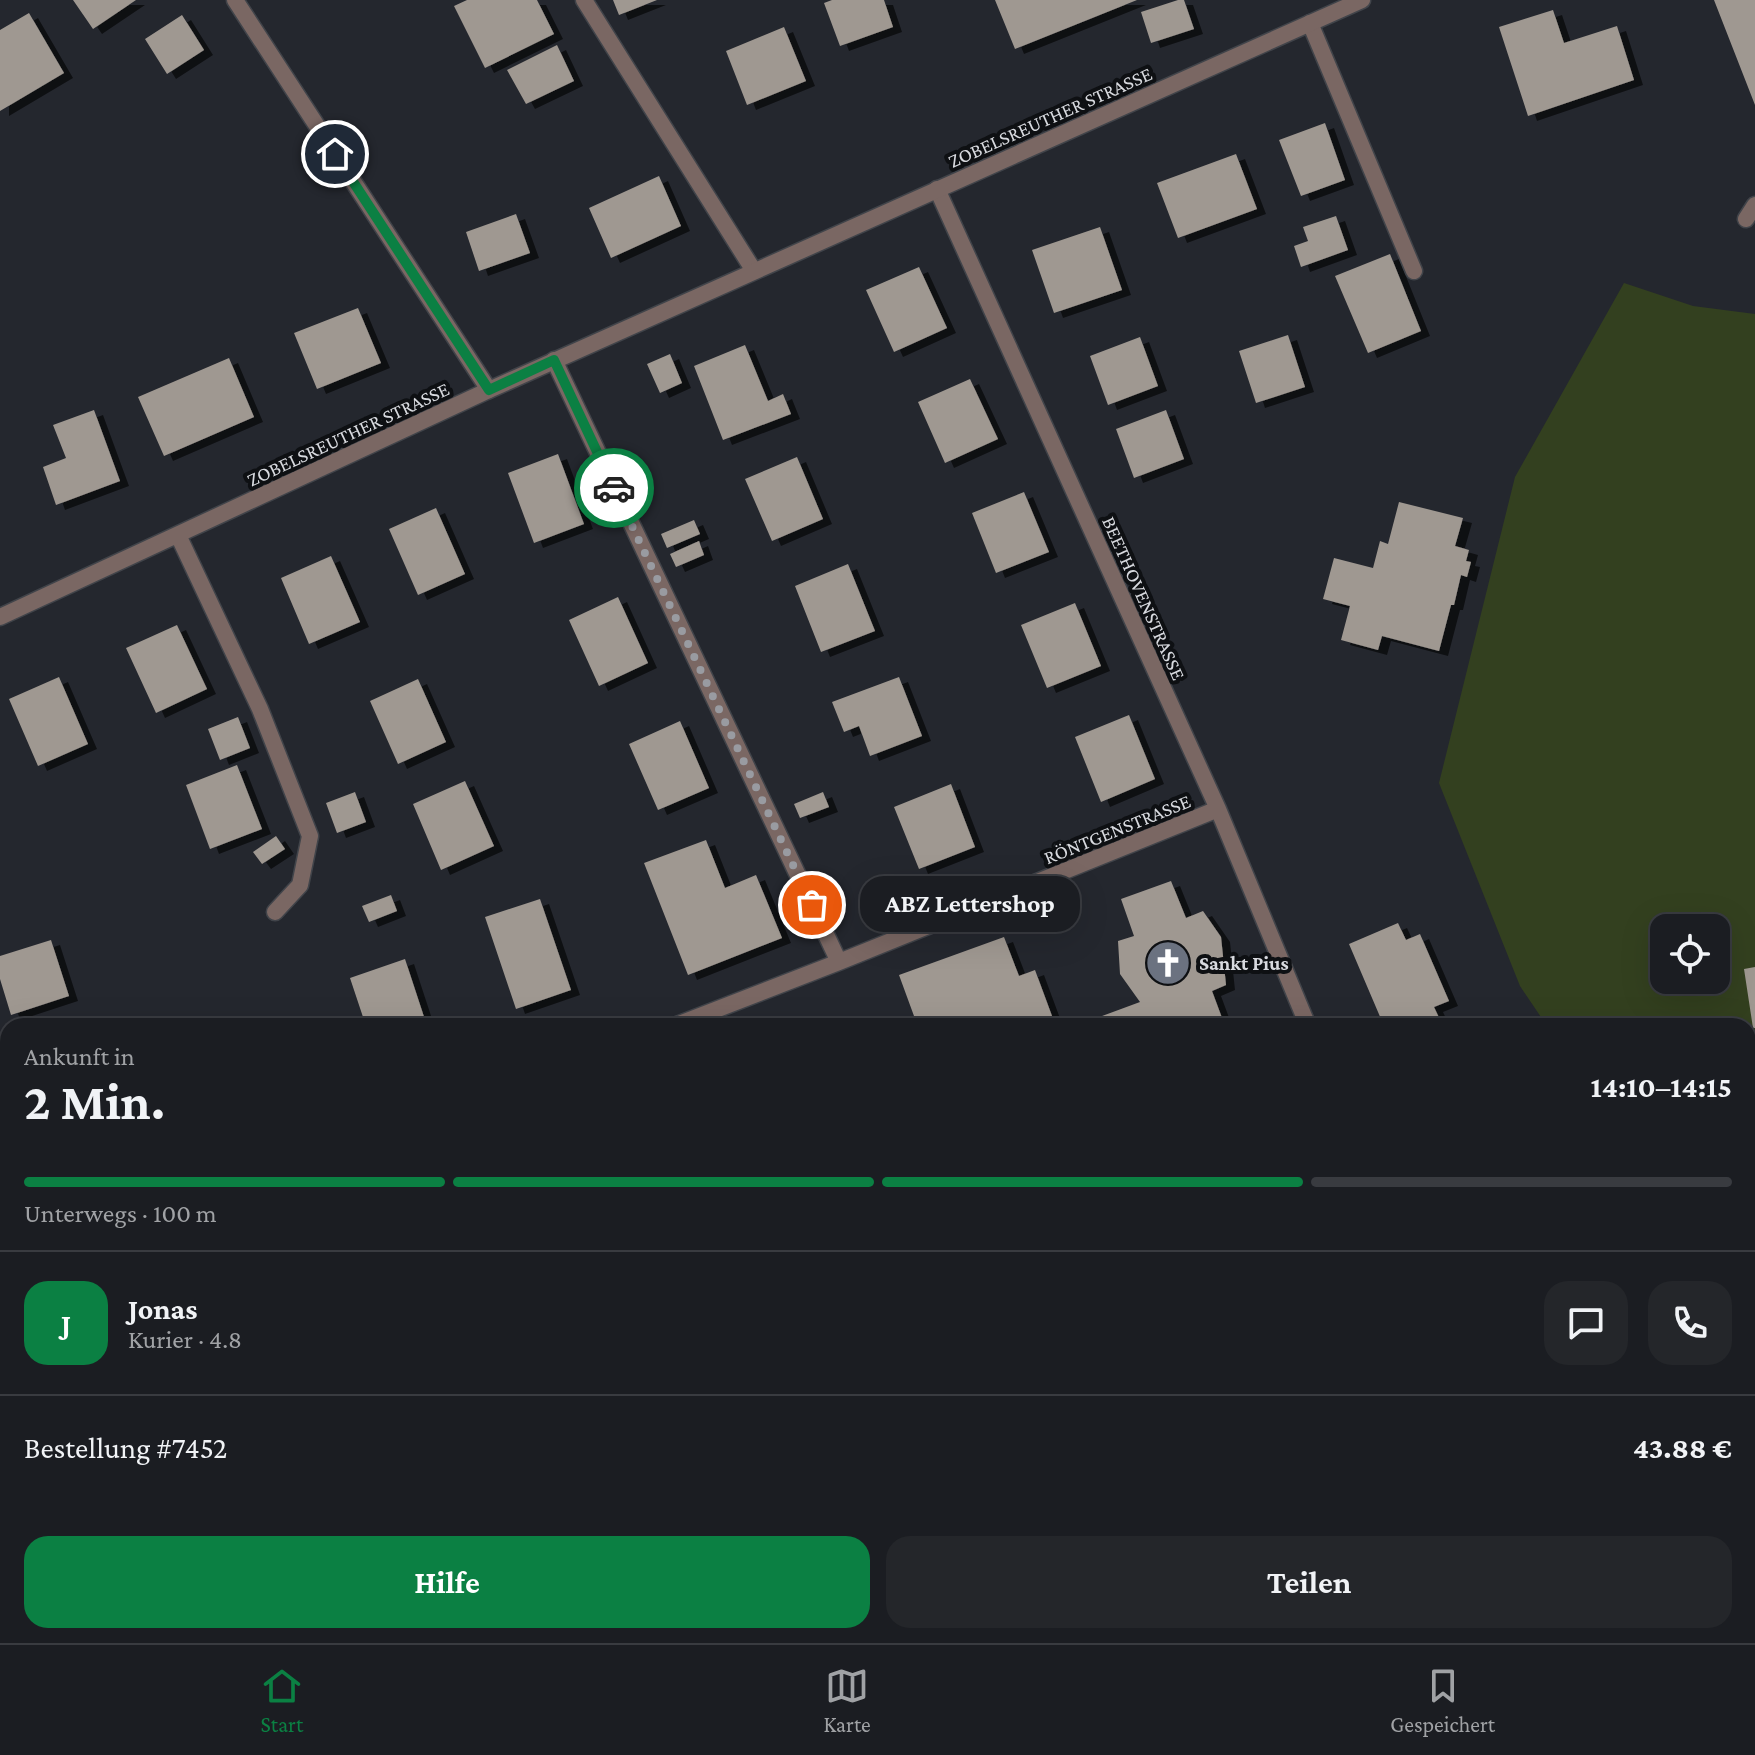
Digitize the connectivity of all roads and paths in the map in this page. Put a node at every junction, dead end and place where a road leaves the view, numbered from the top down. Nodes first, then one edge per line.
1 (235, 0) edge
2 (584, 0) edge
3 (1362, 0) edge
4 (1310, 23) junction
5 (937, 189) junction
6 (754, 271) junction
7 (1414, 271) dead end
8 (554, 360) junction
9 (489, 390) junction
10 (178, 535) junction
11 (0, 617) edge
12 (1218, 809) junction
13 (275, 912) dead end
14 (839, 962) junction
15 (695, 1018) edge
16 (1305, 1018) edge

1 - 9 street
2 - 6 street
3 - 4 street, ZOBELSREUTHER STRASSE
4 - 5 street, ZOBELSREUTHER STRASSE
4 - 7 street
5 - 6 street, ZOBELSREUTHER STRASSE
5 - 12 street, BEETHOVENSTRASSE
6 - 8 street, ZOBELSREUTHER STRASSE
8 - 9 street, ZOBELSREUTHER STRASSE
8 - 14 street
9 - 10 street, ZOBELSREUTHER STRASSE
10 - 11 street, ZOBELSREUTHER STRASSE
10 - 13 street
12 - 14 street, RÖNTGENSTRASSE
12 - 16 street, BEETHOVENSTRASSE
14 - 15 street, RÖNTGENSTRASSE

